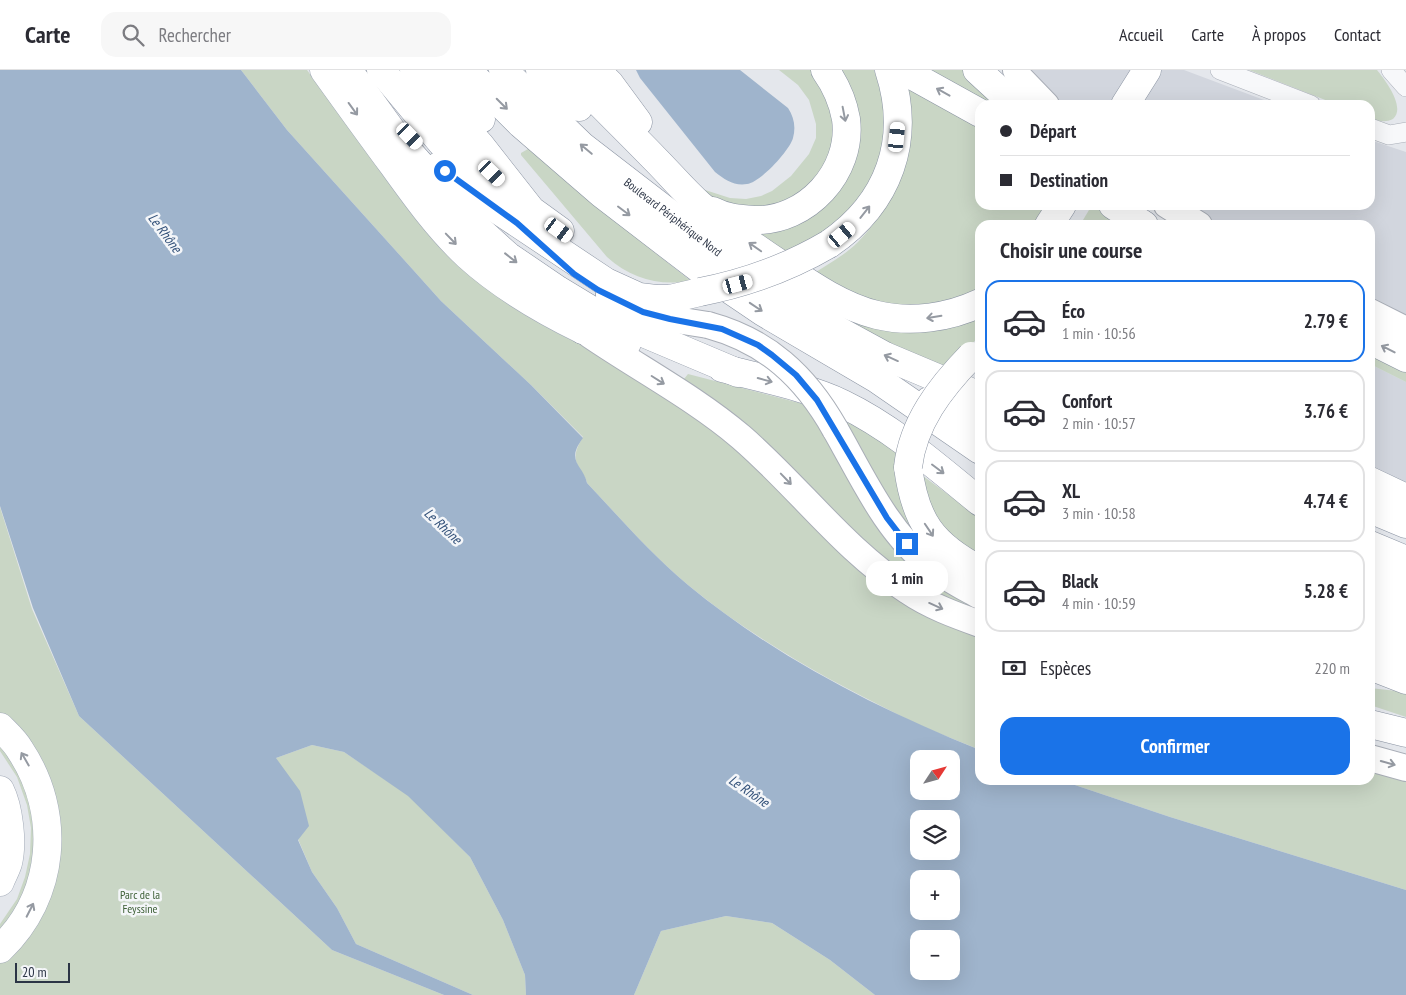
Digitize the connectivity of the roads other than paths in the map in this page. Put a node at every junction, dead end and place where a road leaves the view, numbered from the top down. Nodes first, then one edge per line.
1 (324, 70) edge
2 (398, 70) edge
3 (414, 70) edge
4 (427, 70) edge
5 (441, 70) edge
6 (467, 70) edge
7 (503, 70) edge
8 (581, 70) edge
9 (596, 70) edge
10 (825, 70) edge
11 (977, 70) edge
12 (1016, 70) edge
13 (1147, 70) edge
14 (1159, 70) edge
15 (1220, 70) edge
16 (1392, 70) edge
17 (898, 71) edge
18 (551, 73) edge
19 (364, 77) edge
20 (1406, 87) edge
21 (1010, 100) edge
22 (1041, 100) edge
23 (1128, 100) edge
24 (1142, 100) edge
25 (1298, 100) edge
26 (975, 110) edge
27 (1375, 130) edge
28 (1406, 132) edge
29 (699, 204) junction
30 (1074, 210) edge
31 (1175, 210) edge
32 (524, 217) junction
33 (1059, 218) edge
34 (1191, 220) edge
35 (587, 250) junction
36 (698, 292) junction
37 (975, 305) edge
38 (1375, 314) edge
39 (583, 330) junction
40 (1406, 330) edge
41 (1375, 342) edge
42 (975, 351) edge
43 (1406, 358) edge
44 (738, 372) junction
45 (877, 379) junction
46 (975, 401) edge
47 (975, 402) edge
48 (975, 447) edge
49 (1375, 484) edge
50 (975, 498) edge
51 (1375, 498) edge
52 (1406, 498) edge
53 (1406, 510) edge
54 (1375, 511) edge
55 (1375, 523) edge
56 (1406, 524) edge
57 (1406, 535) edge
58 (1375, 536) edge
59 (1406, 548) edge
60 (1375, 552) edge
61 (1375, 562) edge
62 (975, 567) edge
63 (1392, 577) edge
64 (975, 593) edge
65 (1375, 595) edge
66 (1375, 605) edge
67 (1406, 607) edge
68 (1375, 616) edge
69 (1406, 617) edge
70 (975, 622) edge
71 (1375, 628) edge
72 (1406, 628) edge
73 (1406, 641) edge
74 (1375, 643) edge
75 (1375, 655) edge
76 (1406, 656) edge
77 (1406, 667) edge
78 (1375, 668) edge
79 (1375, 678) edge
80 (1406, 680) edge
81 (1375, 725) edge
82 (0, 727) edge
83 (1406, 733) edge
84 (1375, 759) edge
85 (1406, 768) edge
86 (0, 790) edge
87 (0, 882) edge
88 (0, 948) edge

1 -> 39 main road
2 - 32 main road
3 - 32 main road
4 - 35 main road
5 - 35 main road
6 -> 45 main road, Boulevard Périphérique Nord
46 -> 7 main road, Boulevard Périphérique Nord
8 - 29 main road
9 - 29 main road
10 -> 29 main road
11 - 21 main road
12 - 22 main road
13 - 23 main road
14 - 24 main road
15 - 25 street
16 - 20 street
26 -> 17 main road
36 -> 17 main road, bridge
18 - 29 main road
19 - 32 main road
19 -> 44 main road
27 - 28 street
37 -> 29 main road
30 - 33 main road
31 - 34 main road
32 - 35 main road
32 - 36 main road
32 - 64 main road, bridge
35 - 36 main road
38 - 40 main road
39 - 44 main road
39 -> 70 main road
43 -> 41 main road
42 -> 62 main road, bridge
44 -> 50 main road
45 - 47 main road, Boulevard Périphérique Nord
45 - 48 main road, Boulevard Périphérique Nord
49 - 52 main road
51 - 53 main road
54 - 56 main road
55 - 57 main road
58 - 59 main road
60 - 63 main road
61 - 63 main road
65 - 67 main road
66 - 69 main road
68 - 72 main road
71 - 73 main road
74 - 76 main road
75 - 77 main road
78 - 80 main road
79 - 80 main road
81 - 83 main road
88 -> 82 main road
84 -> 85 main road
86 - 87 main road

